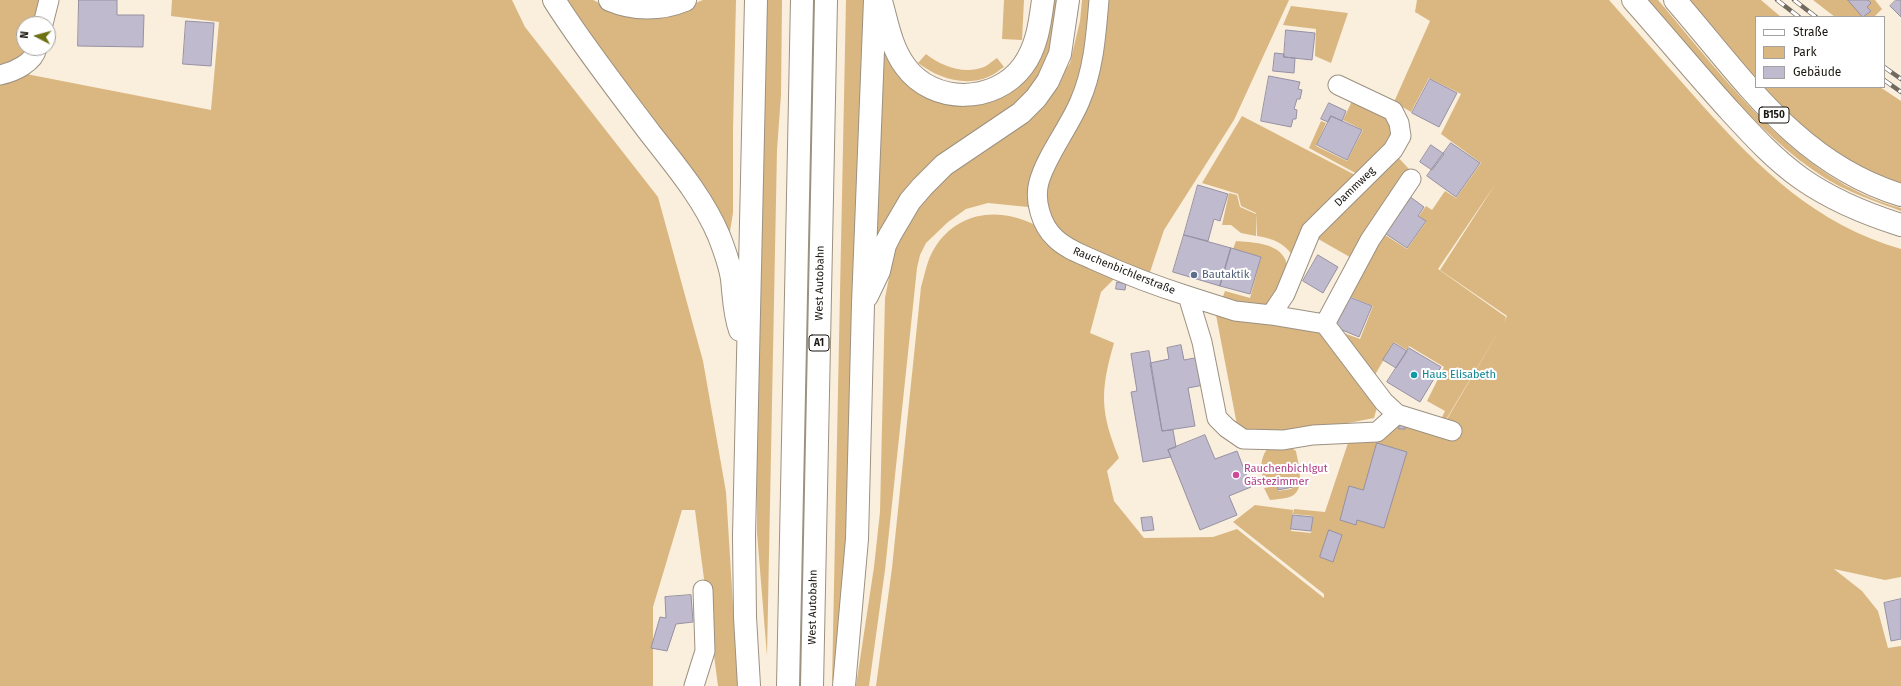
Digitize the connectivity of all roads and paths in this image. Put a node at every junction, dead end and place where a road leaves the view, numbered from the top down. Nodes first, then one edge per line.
1 (49, 0) edge
2 (554, 0) edge
3 (610, 0) edge
4 (685, 0) edge
5 (756, 0) edge
6 (802, 0) edge
7 (826, 0) edge
8 (875, 0) edge
9 (880, 0) edge
10 (1043, 0) edge
11 (1068, 0) edge
12 (1099, 0) edge
13 (1633, 0) edge
14 (1675, 0) edge
15 (45, 16) edge
16 (34, 56) edge
17 (0, 75) edge
18 (1338, 85) dead end
19 (1411, 178) dead end
20 (1901, 195) edge
21 (1901, 225) edge
22 (1188, 296) junction
23 (863, 304) junction
24 (1271, 315) junction
25 (1325, 324) junction
26 (748, 351) junction
27 (1397, 414) junction
28 (1452, 430) dead end
29 (703, 590) dead end
30 (694, 686) edge
31 (749, 686) edge
32 (788, 686) edge
33 (812, 686) edge
34 (844, 686) edge

1 - 15 street
2 - 26 main road
3 - 4 main road
5 - 26 main road
6 - 32 main road, A1
7 - 33 main road, West Autobahn / A1
8 - 23 main road
9 - 10 main road
11 - 23 main road
12 - 22 street, Rauchenbichlerstraße
13 - 21 main road, B150
14 - 20 main road, B150
16 - 17 street
18 - 24 street, Dammweg
19 - 25 street
22 - 24 street, Rauchenbichlerstraße
22 - 27 street, Rauchenbichlerstraße
23 - 34 main road
24 - 25 street, Rauchenbichlerstraße
25 - 27 street
26 - 31 main road
27 - 28 street
29 - 30 street

